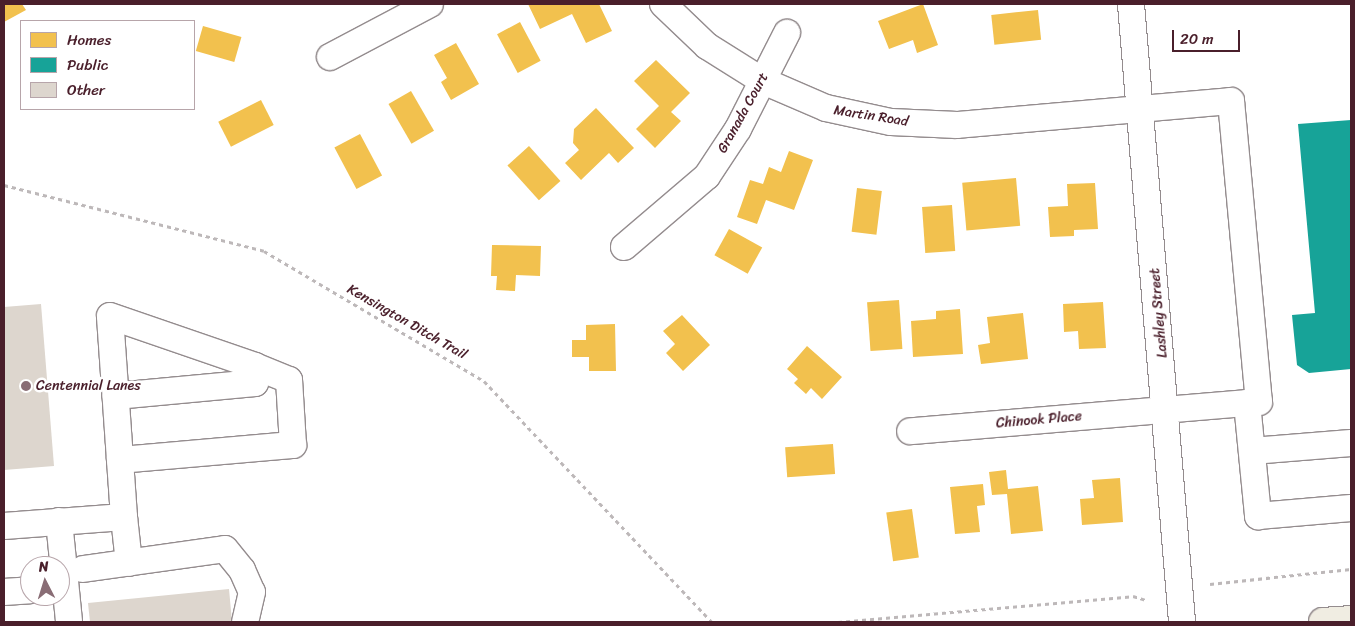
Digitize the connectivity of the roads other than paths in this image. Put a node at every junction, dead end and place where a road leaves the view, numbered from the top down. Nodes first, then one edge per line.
1 (430, 4) edge
2 (663, 4) edge
3 (1131, 4) edge
4 (787, 33) dead end
5 (330, 57) dead end
6 (761, 80) junction
7 (1141, 108) junction
8 (624, 247) dead end
9 (255, 366) junction
10 (116, 396) junction
11 (1247, 403) junction
12 (1167, 408) junction
13 (910, 431) dead end
14 (1351, 443) edge
15 (1252, 451) junction
16 (120, 460) junction
17 (1351, 508) edge
18 (124, 517) junction
19 (60, 521) junction
20 (4, 526) edge
21 (62, 556) edge
22 (129, 563) junction
23 (84, 569) dead end
24 (20, 591) edge
25 (4, 592) edge
26 (66, 606) edge
27 (1351, 620) edge
28 (69, 622) edge
29 (245, 622) edge
30 (1182, 622) edge
31 (1322, 622) edge

1 - 5 street
2 - 6 street, Martin Road
3 - 7 street, Lashley Street
4 - 6 street, Granada Court
6 - 7 street, Martin Road
6 - 8 street, Granada Court
7 - 11 street, Martin Road
7 - 12 street, Lashley Street
9 - 10 street
9 - 10 street
9 - 16 street
10 - 16 street
11 - 12 street, Chinook Place
11 - 15 street
12 - 13 street, Chinook Place
12 - 30 street, Lashley Street
14 - 15 street
15 - 17 street
16 - 18 street
18 - 19 street
18 - 22 street
19 - 20 street
19 - 21 street
22 - 23 street
22 - 29 street
24 - 25 street
26 - 28 street
27 - 31 main road

